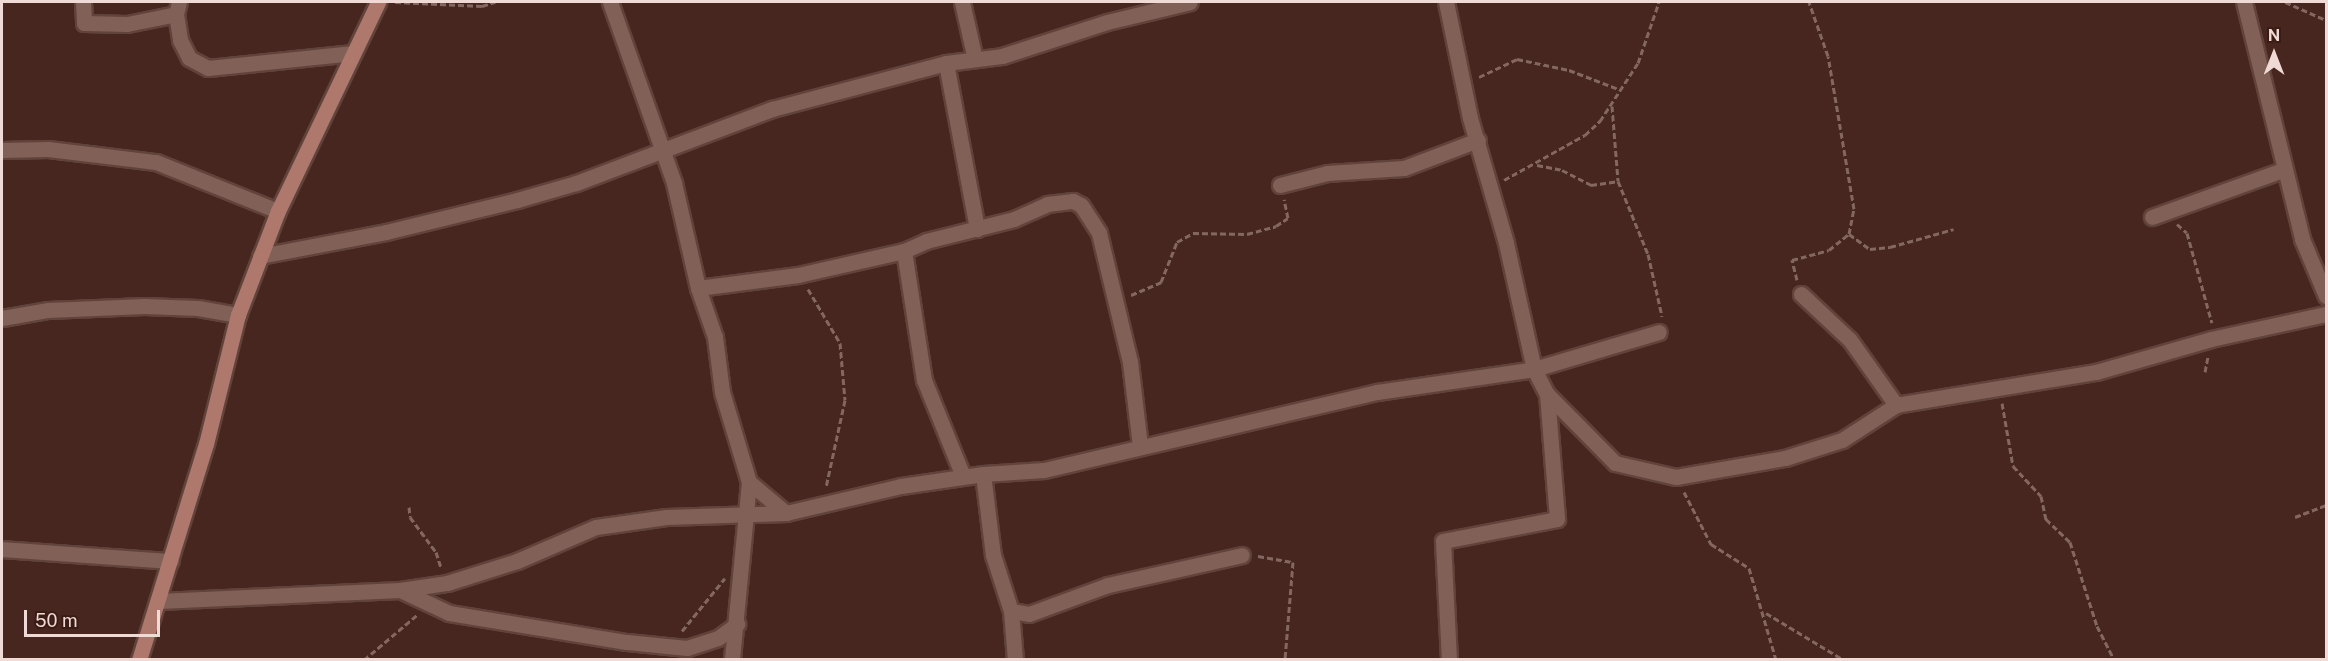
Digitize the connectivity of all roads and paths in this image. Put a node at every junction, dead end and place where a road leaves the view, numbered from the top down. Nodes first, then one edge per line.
1 (83, 2) edge
2 (378, 2) edge
3 (393, 2) edge
4 (495, 2) edge
5 (610, 2) edge
6 (962, 2) edge
7 (1190, 2) edge
8 (1446, 2) edge
9 (1659, 2) edge
10 (1809, 2) edge
11 (2244, 2) edge
12 (2285, 2) edge
13 (178, 8) edge
14 (2326, 20) edge
15 (353, 52) junction
16 (975, 59) junction
17 (946, 63) junction
18 (1462, 85) junction
19 (1621, 90) junction
20 (1612, 104) junction
21 (1478, 140) junction
22 (662, 149) junction
23 (2, 150) edge
24 (1535, 164) junction
25 (2285, 169) junction
26 (1618, 180) junction
27 (1280, 185) joint
28 (1490, 187) junction
29 (278, 211) junction
30 (2152, 217) joint
31 (977, 229) junction
32 (1954, 229) dead end
33 (1849, 234) junction
34 (904, 251) junction
35 (260, 256) junction
36 (798, 275) junction
37 (698, 288) junction
38 (1801, 294) joint
39 (2326, 296) edge
40 (1115, 302) junction
41 (2326, 314) edge
42 (238, 315) junction
43 (2, 318) edge
44 (1659, 332) joint
45 (2211, 339) junction
46 (1534, 369) junction
47 (2205, 372) dead end
48 (2000, 390) junction
49 (1547, 394) junction
50 (1896, 405) junction
51 (1140, 446) junction
52 (982, 474) junction
53 (963, 476) junction
54 (1676, 477) junction
55 (749, 482) junction
56 (823, 502) junction
57 (2326, 505) edge
58 (409, 507) dead end
59 (786, 513) junction
60 (747, 517) junction
61 (2295, 517) dead end
62 (2, 549) edge
63 (1242, 555) joint
64 (171, 561) junction
65 (740, 573) junction
66 (447, 582) junction
67 (400, 590) junction
68 (159, 601) junction
69 (430, 604) junction
70 (1011, 610) junction
71 (1764, 612) junction
72 (736, 624) junction
73 (671, 646) junction
74 (139, 660) edge
75 (364, 660) edge
76 (732, 660) edge
77 (1015, 660) edge
78 (1286, 660) edge
79 (1449, 660) edge
80 (1776, 660) edge
81 (1844, 660) edge
82 (2114, 660) edge

1 - 13 street
2 - 15 main road
3 - 4 path
5 - 22 street
6 - 16 street
7 - 16 street
8 - 18 street
9 - 19 path
10 - 33 path
11 - 25 street
12 - 14 path
13 - 15 street
15 - 29 main road
16 - 17 street
17 - 22 street
17 - 31 street
18 - 19 path
18 - 21 street
19 - 20 path
20 - 24 path
20 - 26 path
21 - 27 street
21 - 28 street
22 - 35 street
22 - 37 street
23 - 29 street
24 - 26 path
24 - 28 path
25 - 30 street
25 - 39 street
26 - 44 path
27 - 40 path
28 - 46 street
29 - 35 main road
30 - 45 path
31 - 34 street
31 - 40 street
32 - 33 path
33 - 38 path
34 - 36 street
34 - 53 street
35 - 42 main road
36 - 37 street
36 - 56 path
37 - 55 street
38 - 50 street
40 - 51 street
41 - 45 street
42 - 43 street
42 - 64 main road
44 - 46 street
45 - 47 path
45 - 48 street
46 - 49 street
46 - 51 street
48 - 50 street
48 - 82 path
49 - 54 street
49 - 79 street
50 - 54 street
51 - 52 street
52 - 53 street
52 - 70 street
53 - 56 street
54 - 71 path
55 - 59 street
55 - 60 street
56 - 59 street
57 - 61 path
58 - 66 path
59 - 60 street
60 - 65 street
60 - 66 street
62 - 64 street
63 - 70 street
63 - 78 path
64 - 68 main road
65 - 72 street
65 - 73 path
66 - 67 street
67 - 68 street
67 - 69 street
68 - 74 main road
69 - 73 street
69 - 75 path
70 - 77 street
71 - 80 path
71 - 81 path
72 - 73 street
72 - 76 street

